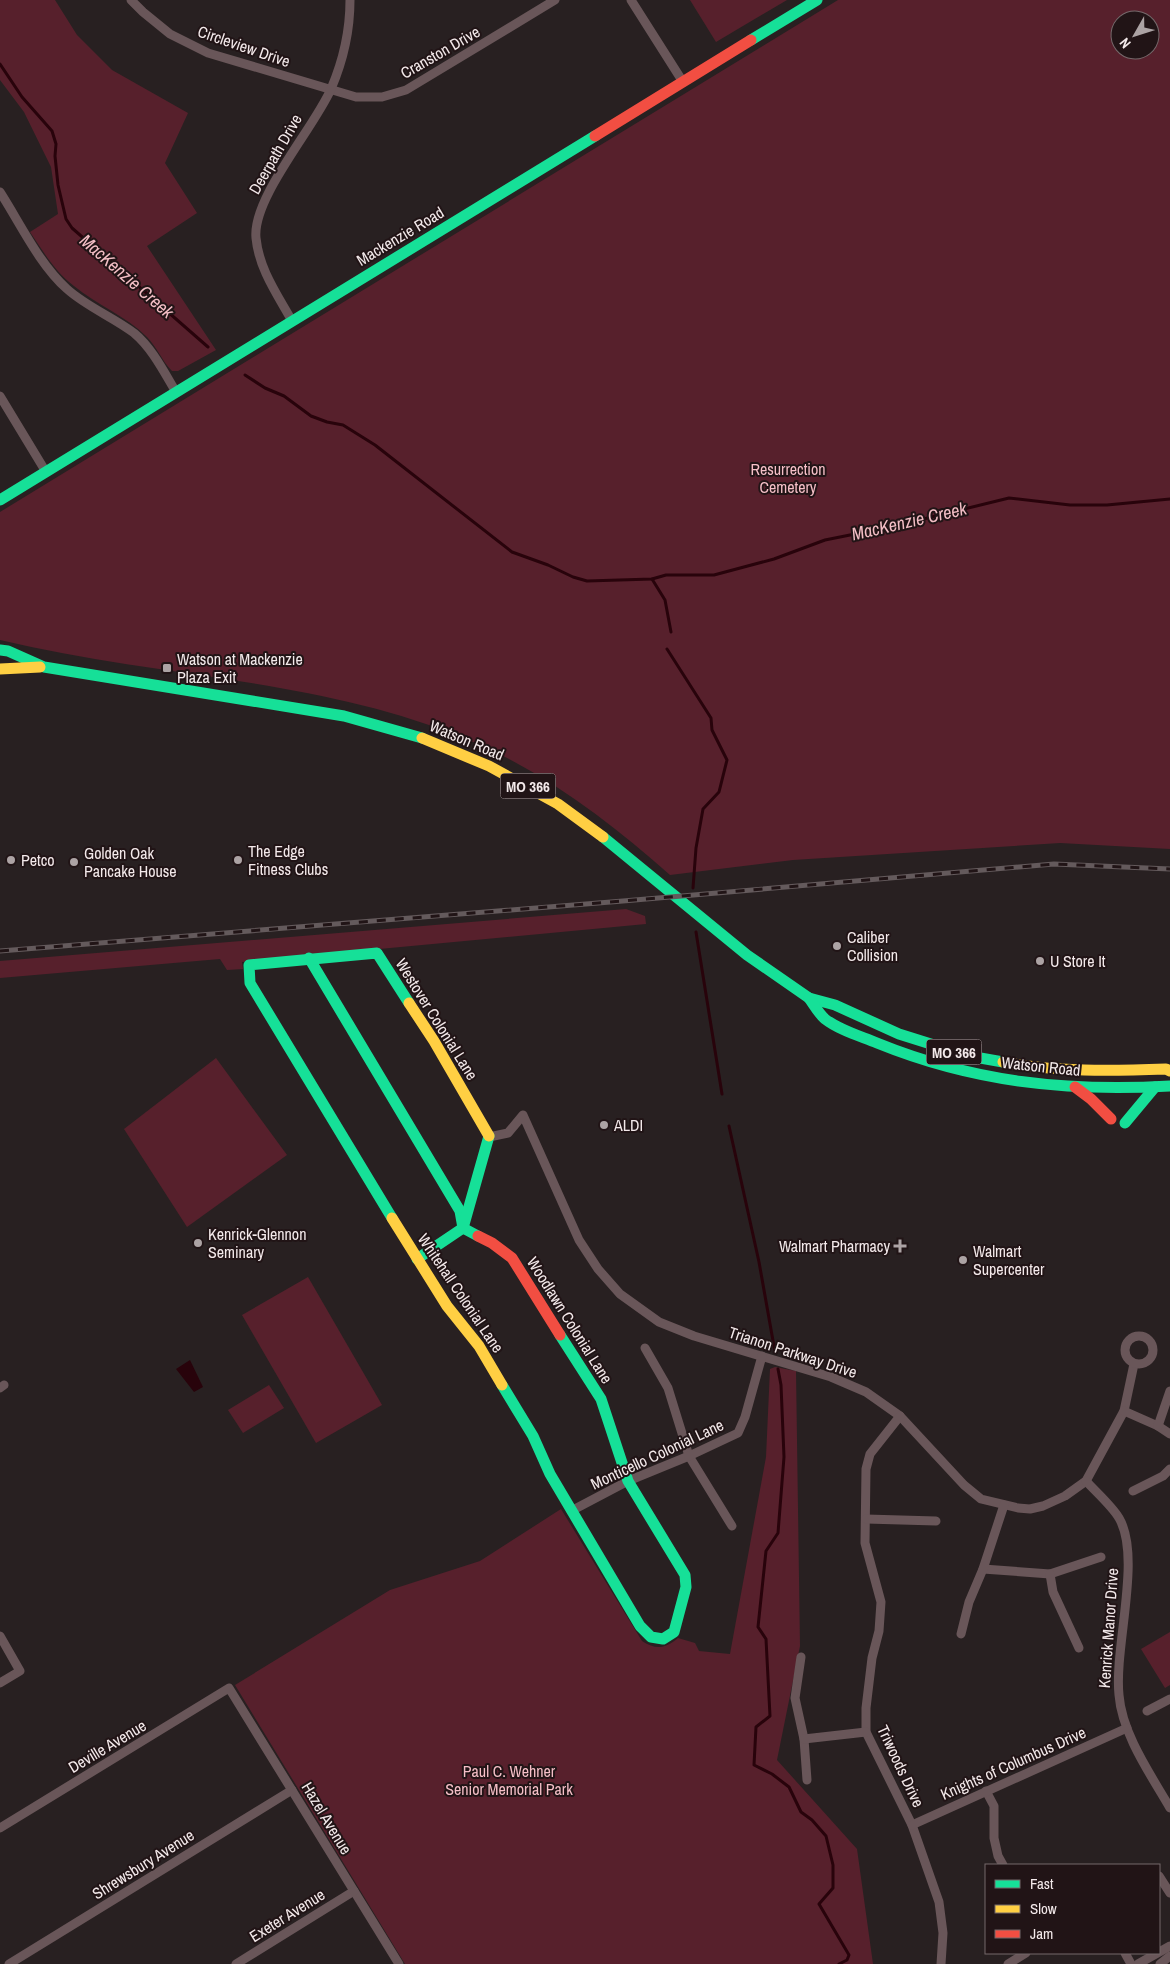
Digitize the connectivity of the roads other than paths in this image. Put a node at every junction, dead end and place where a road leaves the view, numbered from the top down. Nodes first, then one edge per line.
1 (132, 0) edge
2 (350, 0) edge
3 (555, 0) edge
4 (631, 0) edge
5 (816, 0) edge
6 (683, 82) junction
7 (330, 90) junction
8 (0, 192) edge
9 (292, 321) junction
10 (176, 392) junction
11 (0, 396) edge
12 (46, 472) junction
13 (0, 500) edge
14 (0, 650) edge
15 (44, 667) junction
16 (0, 669) edge
17 (308, 958) junction
18 (809, 998) junction
19 (1170, 1071) edge
20 (1074, 1086) junction
21 (1170, 1086) edge
22 (1154, 1087) junction
23 (1111, 1119) dead end
24 (1124, 1123) dead end
25 (489, 1137) junction
26 (463, 1228) junction
27 (417, 1259) junction
28 (645, 1348) dead end
29 (762, 1356) junction
30 (1134, 1364) dead end
31 (1170, 1391) edge
32 (1124, 1411) junction
33 (900, 1416) junction
34 (1158, 1426) junction
35 (1170, 1434) edge
36 (689, 1456) junction
37 (1170, 1469) edge
38 (628, 1481) junction
39 (1086, 1481) junction
40 (1133, 1492) dead end
41 (1004, 1505) junction
42 (571, 1511) junction
43 (866, 1519) junction
44 (936, 1521) dead end
45 (732, 1526) dead end
46 (1100, 1557) dead end
47 (983, 1569) junction
48 (1050, 1574) junction
49 (961, 1634) dead end
50 (0, 1636) edge
51 (651, 1637) joint
52 (1079, 1648) dead end
53 (801, 1657) dead end
54 (0, 1683) edge
55 (229, 1688) joint
56 (1170, 1699) edge
57 (1147, 1711) dead end
58 (1127, 1728) junction
59 (866, 1732) junction
60 (804, 1739) junction
61 (807, 1780) dead end
62 (292, 1790) junction
63 (986, 1791) junction
64 (1170, 1808) edge
65 (912, 1825) junction
66 (0, 1828) edge
67 (1002, 1864) edge
68 (1160, 1878) edge
69 (354, 1891) junction
70 (1170, 1893) edge
71 (1024, 1954) edge
72 (1156, 1954) edge
73 (1170, 1956) edge
74 (9, 1964) edge
75 (236, 1964) edge
76 (399, 1964) edge
77 (941, 1964) edge
78 (1008, 1964) edge
79 (1138, 1964) edge
80 (1160, 1964) edge

1 - 7 street, Circleview Drive
2 - 7 street, Deerpath Drive
3 - 7 street, Cranston Drive
4 - 6 street
5 - 6 main road, Mackenzie Road
6 - 9 main road, Mackenzie Road
7 - 9 street, Deerpath Drive
8 - 10 street
9 - 10 main road, Mackenzie Road
10 - 12 main road, Mackenzie Road
11 - 12 street
12 - 13 main road, Mackenzie Road
14 - 15 main road, Watson Road / MO 366
15 - 16 main road, Watson Road / MO 366
15 - 18 main road, Watson Road / MO 366
17 - 25 main road, Westover Colonial Lane
17 - 26 main road
17 - 27 main road, Whitehall Colonial Lane
18 - 19 main road, Watson Road / MO 366
18 - 20 main road, Watson Road / MO 366
20 - 22 main road, Watson Road / MO 366
20 - 23 main road
21 - 22 main road, Watson Road / MO 366
22 - 24 main road
25 - 26 main road
25 - 29 street, Trianon Parkway Drive
26 - 27 main road
26 - 38 main road, Woodlawn Colonial Lane
27 - 42 main road, Whitehall Colonial Lane
28 - 36 street
29 - 33 street, Trianon Parkway Drive
29 - 36 street, Monticello Colonial Lane
30 - 32 street, Trianon Parkway Drive
31 - 34 street
32 - 34 street
32 - 39 street, Trianon Parkway Drive
33 - 41 street, Trianon Parkway Drive
33 - 43 street, Triwoods Drive
34 - 35 street
36 - 38 street, Monticello Colonial Lane
36 - 45 street
37 - 40 street
38 - 42 street, Monticello Colonial Lane
38 - 51 main road, Woodlawn Colonial Lane
39 - 41 street, Trianon Parkway Drive
39 - 58 street, Kenrick Manor Drive
41 - 47 street
42 - 51 main road, Whitehall Colonial Lane
43 - 44 street
43 - 59 street, Triwoods Drive
46 - 48 street
47 - 48 street
47 - 49 street
48 - 52 street
50 - 54 street
53 - 60 street
55 - 62 street, Hazel Avenue
55 - 66 street, Deville Avenue
56 - 57 street
58 - 63 street, Knights of Columbus Drive
58 - 64 street, Kenrick Manor Drive
59 - 60 street
59 - 65 street, Triwoods Drive
60 - 61 street
62 - 69 street, Hazel Avenue
62 - 74 street, Shrewsbury Avenue
63 - 65 street, Knights of Columbus Drive
63 - 67 street
65 - 77 street, Triwoods Drive
68 - 70 street
69 - 75 street, Exeter Avenue
69 - 76 street, Hazel Avenue
71 - 78 street
72 - 79 street
73 - 80 street

